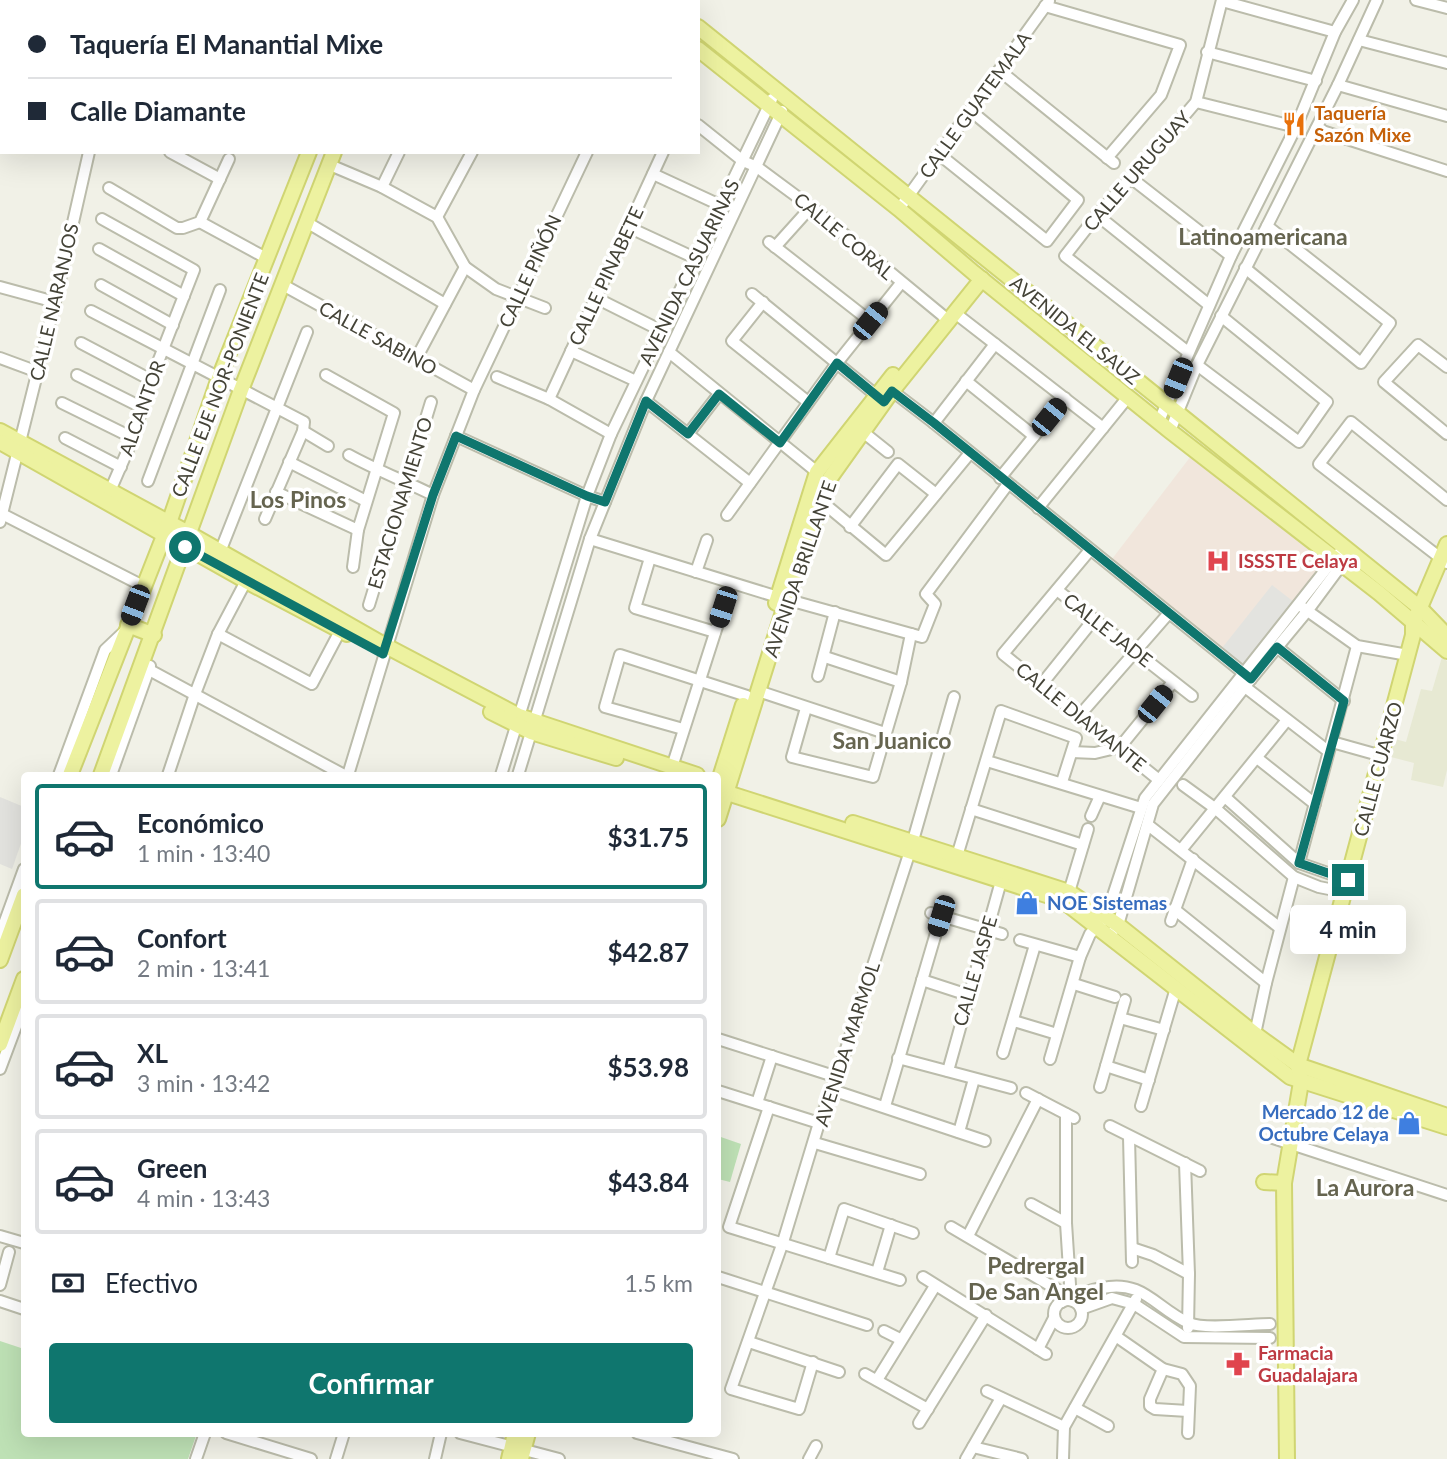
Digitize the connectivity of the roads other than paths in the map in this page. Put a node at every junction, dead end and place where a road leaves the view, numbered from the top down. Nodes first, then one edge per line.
1 (1353, 0) edge
2 (1377, 0) edge
3 (1416, 0) edge
4 (1222, 1) edge
5 (1047, 3) edge
6 (1447, 9) edge
7 (700, 29) edge
8 (1335, 32) junction
9 (1359, 40) junction
10 (700, 51) edge
11 (1207, 52) junction
12 (1447, 63) edge
13 (1000, 71) junction
14 (1316, 81) junction
15 (1338, 85) junction
16 (781, 94) junction
17 (1196, 102) junction
18 (775, 111) junction
19 (971, 111) junction
20 (1447, 116) edge
21 (700, 127) edge
22 (1296, 127) junction
23 (1316, 129) junction
24 (89, 154) edge
25 (174, 154) edge
26 (308, 154) edge
27 (398, 154) edge
28 (471, 154) edge
29 (583, 154) edge
30 (662, 154) edge
31 (940, 155) junction
32 (332, 158) edge
33 (229, 159) dead end
34 (743, 160) junction
35 (757, 167) junction
36 (1447, 171) edge
37 (653, 174) junction
38 (1131, 178) junction
39 (220, 179) junction
40 (382, 187) junction
41 (108, 188) dead end
42 (908, 196) junction
43 (720, 205) junction
44 (811, 206) junction
45 (899, 209) junction
46 (1097, 215) junction
47 (437, 218) junction
48 (102, 219) dead end
49 (200, 222) junction
50 (308, 223) junction
51 (1267, 226) junction
52 (628, 227) junction
53 (99, 249) dead end
54 (1231, 256) junction
55 (695, 258) junction
56 (265, 265) junction
57 (465, 267) junction
58 (1245, 268) junction
59 (978, 276) junction
60 (284, 283) junction
61 (901, 283) junction
62 (100, 285) dead end
63 (0, 287) edge
64 (220, 290) dead end
65 (752, 294) dead end
66 (184, 296) junction
67 (252, 297) junction
68 (516, 298) junction
69 (596, 298) junction
70 (762, 302) junction
71 (55, 303) junction
72 (445, 304) junction
73 (1209, 304) junction
74 (274, 307) junction
75 (545, 308) dead end
76 (91, 311) dead end
77 (1222, 316) junction
78 (948, 317) junction
79 (870, 321) junction
80 (173, 325) junction
81 (660, 330) junction
82 (307, 332) dead end
83 (81, 343) dead end
84 (995, 344) junction
85 (163, 349) junction
86 (571, 351) junction
87 (668, 352) junction
88 (1188, 352) junction
89 (0, 358) edge
90 (416, 359) junction
91 (837, 363) junction
92 (192, 364) junction
93 (643, 365) junction
94 (1197, 365) junction
95 (1447, 367) edge
96 (38, 372) junction
97 (659, 373) junction
98 (77, 375) dead end
99 (326, 375) dead end
100 (496, 377) dead end
101 (219, 378) junction
102 (150, 380) junction
103 (636, 381) junction
104 (966, 381) junction
105 (241, 390) junction
106 (474, 390) junction
107 (719, 394) junction
108 (884, 394) junction
109 (1128, 397) junction
110 (1065, 398) junction
111 (549, 399) junction
112 (646, 401) junction
113 (431, 402) dead end
114 (808, 402) junction
115 (62, 403) dead end
116 (143, 408) junction
117 (278, 408) junction
118 (1173, 408) junction
119 (934, 423) junction
120 (1165, 426) junction
121 (303, 427) junction
122 (1103, 428) junction
123 (0, 431) edge
124 (863, 432) junction
125 (611, 434) junction
126 (688, 434) junction
127 (1447, 434) edge
128 (456, 436) junction
129 (1034, 436) junction
130 (65, 438) dead end
131 (134, 438) junction
132 (0, 442) edge
133 (780, 443) junction
134 (18, 446) junction
135 (328, 446) dead end
136 (888, 452) dead end
137 (970, 453) junction
138 (349, 455) dead end
139 (289, 462) junction
140 (121, 467) junction
141 (376, 470) junction
142 (817, 472) junction
143 (148, 481) dead end
144 (405, 481) junction
145 (1004, 481) junction
146 (750, 483) junction
147 (110, 491) junction
148 (276, 492) junction
149 (936, 494) junction
150 (433, 495) junction
151 (587, 496) junction
152 (1447, 500) edge
153 (366, 501) junction
154 (821, 501) junction
155 (605, 502) junction
156 (1038, 508) junction
157 (727, 514) dead end
158 (1, 516) edge
159 (265, 519) dead end
160 (849, 527) junction
161 (167, 529) junction
162 (358, 530) junction
163 (590, 539) junction
164 (187, 540) junction
165 (706, 540) dead end
166 (1447, 544) edge
167 (1347, 549) junction
168 (1090, 550) junction
169 (220, 552) junction
170 (650, 558) junction
171 (1338, 562) junction
172 (1445, 562) edge
173 (353, 566) dead end
174 (696, 572) junction
175 (246, 581) junction
176 (731, 583) junction
177 (143, 586) junction
178 (1057, 590) junction
179 (782, 598) junction
180 (369, 605) dead end
181 (1303, 607) junction
182 (1423, 610) junction
183 (835, 612) junction
184 (1169, 613) junction
185 (1094, 619) junction
186 (127, 627) junction
187 (1415, 629) junction
188 (340, 631) junction
189 (715, 632) junction
190 (218, 634) junction
191 (917, 635) junction
192 (1447, 636) edge
193 (152, 639) junction
194 (1357, 646) junction
195 (1277, 647) junction
196 (384, 650) junction
197 (1135, 651) junction
198 (1447, 651) edge
199 (1408, 655) junction
200 (825, 657) junction
201 (146, 668) junction
202 (818, 676) dead end
203 (1246, 679) junction
204 (700, 680) junction
205 (901, 682) junction
206 (1173, 682) junction
207 (1041, 685) junction
208 (752, 693) junction
209 (195, 694) junction
210 (1192, 696) dead end
211 (954, 697) dead end
212 (1344, 701) junction
213 (806, 708) junction
214 (1079, 716) junction
215 (1287, 720) junction
216 (517, 721) junction
217 (533, 727) junction
218 (683, 729) junction
219 (885, 733) junction
220 (1120, 747) junction
221 (1330, 747) junction
222 (1072, 752) junction
223 (1382, 756) junction
224 (1257, 758) junction
225 (987, 761) junction
226 (671, 771) edge
227 (60, 772) edge
228 (71, 772) edge
229 (102, 772) edge
230 (112, 772) edge
231 (169, 772) edge
232 (340, 772) edge
233 (347, 772) edge
234 (502, 772) edge
235 (519, 772) edge
236 (1159, 780) junction
237 (1062, 782) junction
238 (1183, 785) dead end
239 (721, 786) edge
240 (1100, 796) junction
241 (1226, 797) junction
242 (1315, 804) junction
243 (1142, 808) junction
244 (971, 809) junction
245 (1216, 809) junction
246 (1091, 816) dead end
247 (1148, 825) junction
248 (1088, 829) dead end
249 (1131, 841) junction
250 (1083, 845) junction
251 (1142, 845) junction
252 (911, 846) junction
253 (1181, 850) junction
254 (957, 856) junction
255 (1193, 859) junction
256 (1299, 863) junction
257 (1002, 876) junction
258 (21, 877) edge
259 (1294, 877) junction
260 (1346, 886) junction
261 (1069, 892) junction
262 (21, 903) edge
263 (1174, 909) junction
264 (1171, 921) dead end
265 (1108, 926) junction
266 (1279, 928) junction
267 (986, 930) junction
268 (1002, 934) dead end
269 (0, 935) edge
270 (1020, 940) dead end
271 (1035, 945) junction
272 (1080, 957) junction
273 (0, 960) edge
274 (922, 980) junction
275 (1266, 983) junction
276 (1073, 984) junction
277 (21, 987) edge
278 (1176, 988) junction
279 (968, 995) junction
280 (21, 1013) edge
281 (1120, 1018) junction
282 (1014, 1021) junction
283 (1164, 1030) junction
284 (1057, 1034) junction
285 (1255, 1034) junction
286 (721, 1040) edge
287 (0, 1044) edge
288 (1003, 1054) dead end
289 (772, 1056) junction
290 (898, 1058) junction
291 (1050, 1059) dead end
292 (1298, 1065) junction
293 (1105, 1066) junction
294 (0, 1069) edge
295 (948, 1071) junction
296 (837, 1077) junction
297 (974, 1079) junction
298 (1149, 1080) junction
299 (1301, 1082) junction
300 (1100, 1087) dead end
301 (1011, 1088) dead end
302 (832, 1090) junction
303 (721, 1092) edge
304 (1026, 1093) dead end
305 (1038, 1099) junction
306 (757, 1103) junction
307 (885, 1106) junction
308 (1141, 1106) dead end
309 (769, 1107) junction
310 (1447, 1116) edge
311 (819, 1123) junction
312 (1110, 1126) dead end
313 (1447, 1128) edge
314 (959, 1132) junction
315 (1129, 1136) junction
316 (1273, 1138) dead end
317 (985, 1140) dead end
318 (1290, 1142) junction
319 (814, 1143) junction
320 (1185, 1163) junction
321 (1200, 1171) dead end
322 (920, 1174) dead end
323 (1264, 1182) dead end
324 (1284, 1183) junction
325 (1447, 1195) edge
326 (1031, 1204) dead end
327 (1066, 1223) junction
328 (891, 1225) junction
329 (951, 1227) dead end
330 (913, 1233) dead end
331 (0, 1236) edge
332 (968, 1236) junction
333 (21, 1242) edge
334 (783, 1242) junction
335 (1132, 1248) junction
336 (9, 1252) dead end
337 (829, 1258) junction
338 (1132, 1262) dead end
339 (877, 1272) junction
340 (1189, 1274) junction
341 (923, 1277) dead end
342 (721, 1278) edge
343 (900, 1280) dead end
344 (1070, 1283) junction
345 (0, 1285) edge
346 (935, 1286) junction
347 (1058, 1290) junction
348 (1140, 1290) junction
349 (766, 1292) junction
350 (0, 1301) edge
351 (1072, 1303) junction
352 (1134, 1304) junction
353 (21, 1308) edge
354 (986, 1315) junction
355 (1055, 1318) junction
356 (1189, 1324) junction
357 (1270, 1324) dead end
358 (867, 1325) dead end
359 (1224, 1325) junction
360 (884, 1331) dead end
361 (1117, 1336) junction
362 (1184, 1337) junction
363 (1224, 1337) junction
364 (1270, 1338) dead end
365 (900, 1339) junction
366 (749, 1342) junction
367 (813, 1362) junction
368 (1163, 1369) junction
369 (839, 1372) dead end
370 (865, 1374) dead end
371 (877, 1380) junction
372 (987, 1391) dead end
373 (1001, 1398) junction
374 (1075, 1408) junction
375 (928, 1409) junction
376 (1188, 1411) junction
377 (919, 1423) dead end
378 (1108, 1426) dead end
379 (1064, 1427) junction
380 (1188, 1433) dead end
381 (204, 1437) edge
382 (239, 1437) edge
383 (343, 1437) edge
384 (440, 1437) edge
385 (474, 1437) edge
386 (675, 1438) edge
387 (816, 1446) dead end
388 (973, 1447) junction
389 (516, 1449) edge
390 (196, 1459) edge
391 (310, 1459) edge
392 (336, 1459) edge
393 (435, 1459) edge
394 (559, 1459) edge
395 (731, 1459) edge
396 (809, 1459) edge
397 (966, 1459) edge
398 (1022, 1459) edge
399 (1063, 1459) edge
400 (1287, 1459) edge

1 - 8 street
2 - 9 street
3 - 6 street
4 - 8 street
4 - 11 street, CALLE URUGUAY
5 - 13 street, CALLE GUATEMALA
5 - 13 street, CALLE URUGUAY
7 - 16 main road, AVENIDA EL SAUZ
8 - 14 street
9 - 12 street
9 - 15 street
10 - 18 main road, AVENIDA EL SAUZ
11 - 14 street
11 - 17 street, CALLE URUGUAY
13 - 19 street, CALLE GUATEMALA
14 - 22 street
15 - 20 street
15 - 23 street
16 - 18 street, AVENIDA CASUARINAS
16 - 42 main road, AVENIDA EL SAUZ
17 - 22 street
17 - 38 street, CALLE URUGUAY
18 - 34 street, AVENIDA CASUARINAS
18 - 35 street, AVENIDA CASUARINAS
18 - 45 main road, AVENIDA EL SAUZ
19 - 31 street, CALLE GUATEMALA
19 - 31 street, CALLE URUGUAY
21 - 34 street, CALLE CORAL
22 - 54 street
23 - 36 street
23 - 51 street
24 - 71 street, CALLE NARANJOS
25 - 39 street
26 - 56 main road, CALLE EJE NOR-PONIENTE
27 - 40 street
28 - 47 street
29 - 68 street, CALLE PIÑÓN
30 - 37 street, CALLE PINABETE
31 - 42 street, CALLE GUATEMALA
32 - 40 street
32 - 50 main road, CALLE EJE NOR-PONIENTE
33 - 39 street
34 - 35 street, CALLE CORAL
34 - 43 street, AVENIDA CASUARINAS
35 - 44 street, CALLE CORAL
35 - 87 street, AVENIDA CASUARINAS
37 - 43 street
37 - 52 street, CALLE PINABETE
38 - 46 street, CALLE URUGUAY
38 - 54 street
39 - 49 street
40 - 47 street
41 - 49 street
42 - 45 street, CALLE GUATEMALA
42 - 118 main road, AVENIDA EL SAUZ
43 - 55 street, AVENIDA CASUARINAS
44 - 61 street, CALLE CORAL
44 - 79 street
45 - 59 main road, AVENIDA EL SAUZ
46 - 73 street
46 - 88 street, CALLE URUGUAY
47 - 57 street
48 - 66 street, ALCANTOR
49 - 56 street
50 - 60 main road, CALLE EJE NOR-PONIENTE
50 - 72 street
51 - 58 street
51 - 58 street
52 - 55 street
52 - 69 street, CALLE PINABETE
53 - 66 street
54 - 73 street
55 - 81 street, AVENIDA CASUARINAS
56 - 60 main road
56 - 67 main road, CALLE EJE NOR-PONIENTE
57 - 68 street
57 - 72 street
58 - 77 street
59 - 78 main road, AVENIDA BRILLANTE
59 - 109 main road, AVENIDA EL SAUZ
60 - 74 main road, CALLE EJE NOR-PONIENTE
60 - 90 street, CALLE SABINO
61 - 78 street, CALLE CORAL
61 - 79 street
62 - 80 street
63 - 71 street
64 - 92 street
65 - 70 street
66 - 80 street, ALCANTOR
67 - 74 main road
67 - 101 main road, CALLE EJE NOR-PONIENTE
68 - 75 street
68 - 106 street, CALLE PIÑÓN
69 - 81 street
69 - 86 street, CALLE PINABETE
70 - 91 street
70 - 114 street
71 - 96 street, CALLE NARANJOS
72 - 90 street
73 - 88 street
74 - 105 main road, CALLE EJE NOR-PONIENTE
76 - 85 street
77 - 94 street
77 - 94 street
78 - 84 street, CALLE CORAL
78 - 108 main road, AVENIDA BRILLANTE
79 - 91 street
80 - 85 street, ALCANTOR
81 - 93 street, AVENIDA CASUARINAS
82 - 117 street
83 - 102 street
84 - 104 street
84 - 110 street, CALLE CORAL
85 - 92 street
85 - 102 street, ALCANTOR
86 - 103 street
86 - 111 street, CALLE PINABETE
87 - 97 street, AVENIDA CASUARINAS
87 - 107 street
88 - 118 street
89 - 96 street
90 - 106 street, CALLE SABINO
91 - 108 street
91 - 114 street
92 - 101 street
92 - 143 street
93 - 97 street
93 - 103 street, AVENIDA CASUARINAS
94 - 118 street
95 - 127 street
96 - 134 street, CALLE NARANJOS
97 - 112 street, AVENIDA CASUARINAS
98 - 116 street
99 - 141 street
100 - 111 street
101 - 105 street
101 - 161 main road, CALLE EJE NOR-PONIENTE
102 - 116 street, ALCANTOR
103 - 125 street, AVENIDA CASUARINAS
104 - 119 street
104 - 129 street
105 - 117 street
105 - 164 main road, CALLE EJE NOR-PONIENTE
106 - 128 street, CALLE PIÑÓN
107 - 126 street
107 - 133 street
108 - 119 street
108 - 124 main road, AVENIDA BRILLANTE
108 - 142 main road, AVENIDA BRILLANTE
109 - 120 main road, AVENIDA EL SAUZ
109 - 122 street
110 - 122 street, CALLE CORAL
110 - 129 street
111 - 125 street
112 - 126 street
112 - 155 street, AVENIDA CASUARINAS
113 - 144 street, ESTACIONAMIENTO
114 - 133 street
115 - 131 street
116 - 131 street, ALCANTOR
117 - 121 street
117 - 169 street
118 - 120 street
118 - 167 main road, AVENIDA EL SAUZ
119 - 137 street
120 - 171 main road, AVENIDA EL SAUZ
121 - 135 street
121 - 139 street
122 - 156 street
123 - 134 main road
124 - 136 street
124 - 154 main road, AVENIDA BRILLANTE
125 - 151 street, AVENIDA CASUARINAS
126 - 146 street
128 - 150 street, CALLE PIÑÓN
128 - 151 street
129 - 145 street
130 - 140 street
131 - 140 street, ALCANTOR
132 - 134 main road
133 - 142 street
133 - 146 street
134 - 147 main road
134 - 158 street, CALLE NARANJOS
134 - 161 main road
137 - 145 street
137 - 149 street
138 - 141 street
139 - 148 street
139 - 153 street
140 - 147 street, ALCANTOR
141 - 144 street
141 - 153 street
142 - 179 main road, AVENIDA BRILLANTE
144 - 150 street
144 - 180 street, ESTACIONAMIENTO
145 - 156 street
145 - 191 street
146 - 157 street
147 - 161 main road
148 - 159 street
148 - 162 street
149 - 160 street
149 - 160 street
150 - 196 street, CALLE PIÑÓN
151 - 155 street
151 - 216 street, AVENIDA CASUARINAS
152 - 172 street
153 - 162 street
154 - 160 street
154 - 179 main road, AVENIDA BRILLANTE
155 - 163 street, AVENIDA CASUARINAS
156 - 168 street
158 - 177 street
161 - 164 main road
161 - 177 main road, CALLE EJE NOR-PONIENTE
162 - 173 street
163 - 170 street
163 - 217 street, AVENIDA CASUARINAS
164 - 169 main road
164 - 175 main road
164 - 193 main road, CALLE EJE NOR-PONIENTE
165 - 174 street
166 - 172 main road, CALLE CUARZO
167 - 171 street
167 - 182 main road, AVENIDA EL SAUZ
168 - 178 street
168 - 184 street
169 - 196 main road
170 - 174 street
170 - 189 street
171 - 181 street
171 - 187 main road, AVENIDA EL SAUZ
172 - 182 main road, CALLE CUARZO
174 - 176 street
175 - 188 main road
175 - 190 street
176 - 179 street
176 - 189 street
177 - 186 main road, CALLE EJE NOR-PONIENTE
178 - 185 street, CALLE JADE
178 - 207 street, CALLE DIAMANTE
179 - 183 street
179 - 208 main road, AVENIDA BRILLANTE
181 - 194 street
181 - 195 street
181 - 203 street
182 - 187 main road, CALLE CUARZO
182 - 192 main road, AVENIDA EL SAUZ
183 - 191 street
183 - 200 street
184 - 197 street
184 - 203 street
185 - 197 street, CALLE JADE
185 - 207 street
186 - 193 main road
186 - 227 street
186 - 228 main road, CALLE EJE NOR-PONIENTE
187 - 198 main road, AVENIDA EL SAUZ
187 - 199 main road, CALLE CUARZO
188 - 190 street
188 - 196 main road
189 - 204 street
190 - 209 street
191 - 205 street
193 - 201 main road, CALLE EJE NOR-PONIENTE
194 - 199 street
194 - 212 street
195 - 203 street
195 - 212 street
196 - 216 main road
196 - 233 street, CALLE PIÑÓN
197 - 206 street, CALLE JADE
197 - 214 street
199 - 223 main road, CALLE CUARZO
200 - 202 street
200 - 205 street
201 - 209 street
201 - 229 main road, CALLE EJE NOR-PONIENTE
201 - 230 street
203 - 215 street
203 - 236 street
203 - 247 street
204 - 208 street
204 - 218 street
204 - 218 street
205 - 219 street
206 - 210 street, CALLE JADE
206 - 220 street
207 - 214 street, CALLE DIAMANTE
208 - 213 street
208 - 239 main road, AVENIDA BRILLANTE
209 - 231 street
209 - 232 street
211 - 252 street, AVENIDA MARMOL
212 - 221 street
213 - 219 street
213 - 219 street
214 - 220 street, CALLE DIAMANTE
215 - 221 street
215 - 224 street
216 - 217 main road
216 - 234 street, AVENIDA CASUARINAS
217 - 226 main road
217 - 235 street, AVENIDA CASUARINAS
218 - 226 street
220 - 222 street
220 - 236 street, CALLE DIAMANTE
221 - 223 street
221 - 242 street
222 - 225 street
222 - 237 street
223 - 260 main road, CALLE CUARZO
224 - 241 street
224 - 242 street
225 - 237 street
225 - 244 street
236 - 243 street
237 - 240 street
238 - 245 street
239 - 252 main road
240 - 243 street
240 - 246 street
241 - 245 street
241 - 256 street
242 - 256 street
243 - 249 street
244 - 250 street
244 - 254 street
245 - 253 street
245 - 259 street
247 - 251 street
247 - 253 street
248 - 250 street
249 - 251 street
249 - 265 street
250 - 261 street
251 - 265 street
252 - 254 main road
252 - 257 main road
252 - 296 street, AVENIDA MARMOL
253 - 255 street
254 - 257 main road
255 - 263 street
255 - 266 street
256 - 260 street
257 - 261 main road
257 - 265 main road
257 - 267 street, CALLE JASPE
258 - 269 street
259 - 260 street
259 - 266 street
260 - 292 main road, CALLE CUARZO
261 - 265 main road
262 - 273 main road
263 - 264 street
263 - 275 street
265 - 272 street
265 - 278 main road
265 - 285 main road
266 - 275 street
267 - 268 street
267 - 274 street
267 - 279 street, CALLE JASPE
270 - 271 street
271 - 272 street
271 - 282 street
272 - 276 street
274 - 279 street
274 - 290 street
275 - 285 street
276 - 281 street
276 - 284 street
277 - 287 main road
278 - 283 street
278 - 299 main road
279 - 295 street, CALLE JASPE
280 - 294 street
281 - 283 street
281 - 293 street
282 - 284 street
282 - 288 street
283 - 298 street
284 - 291 street
285 - 292 main road
286 - 289 street
289 - 296 street
289 - 306 street
290 - 295 street
290 - 307 street
292 - 299 main road
292 - 310 main road
293 - 298 street
293 - 300 street
295 - 297 street
296 - 302 street, AVENIDA MARMOL
297 - 301 street
297 - 314 street
298 - 308 street
299 - 313 main road
299 - 318 main road
302 - 307 street
302 - 311 street, AVENIDA MARMOL
303 - 306 street
304 - 305 street
305 - 327 street
305 - 332 street
306 - 309 street
307 - 314 street
309 - 311 street
309 - 334 street
311 - 319 street, AVENIDA MARMOL
312 - 315 street
314 - 317 street
315 - 320 street
315 - 335 street
316 - 318 street
318 - 324 main road
318 - 325 street
319 - 322 street
319 - 334 street, AVENIDA MARMOL
320 - 321 street
320 - 340 street
323 - 324 main road
324 - 400 main road
326 - 327 street
327 - 344 street
328 - 330 street
328 - 337 street
328 - 339 street
329 - 332 street
331 - 333 street
332 - 347 street
334 - 337 street
334 - 349 street, AVENIDA MARMOL
335 - 338 street
335 - 340 street
336 - 345 street
337 - 339 street
339 - 343 street
340 - 356 street
341 - 346 street
342 - 349 street
344 - 347 street
344 - 351 street
346 - 354 street
346 - 365 street
347 - 351 street
348 - 351 street
348 - 352 street
348 - 356 street
349 - 358 street
349 - 366 street, AVENIDA MARMOL
350 - 353 street
351 - 352 street
351 - 355 street
351 - 355 street
352 - 361 street
352 - 362 street
354 - 355 street
354 - 375 street
356 - 359 street
356 - 362 street
357 - 359 street
359 - 363 street
360 - 365 street
361 - 368 street
361 - 374 street
362 - 363 street
363 - 364 street
365 - 371 street
366 - 367 street
366 - 367 street, AVENIDA MARMOL
367 - 369 street
368 - 376 street
368 - 376 street
370 - 371 street
371 - 375 street
372 - 373 street
373 - 379 street
373 - 388 street
374 - 378 street
374 - 379 street
375 - 377 street
376 - 380 street
379 - 399 street
381 - 390 street
382 - 391 street
383 - 392 street
384 - 393 street
385 - 389 street
386 - 395 street
387 - 396 street
388 - 397 street
388 - 398 street
389 - 394 street

